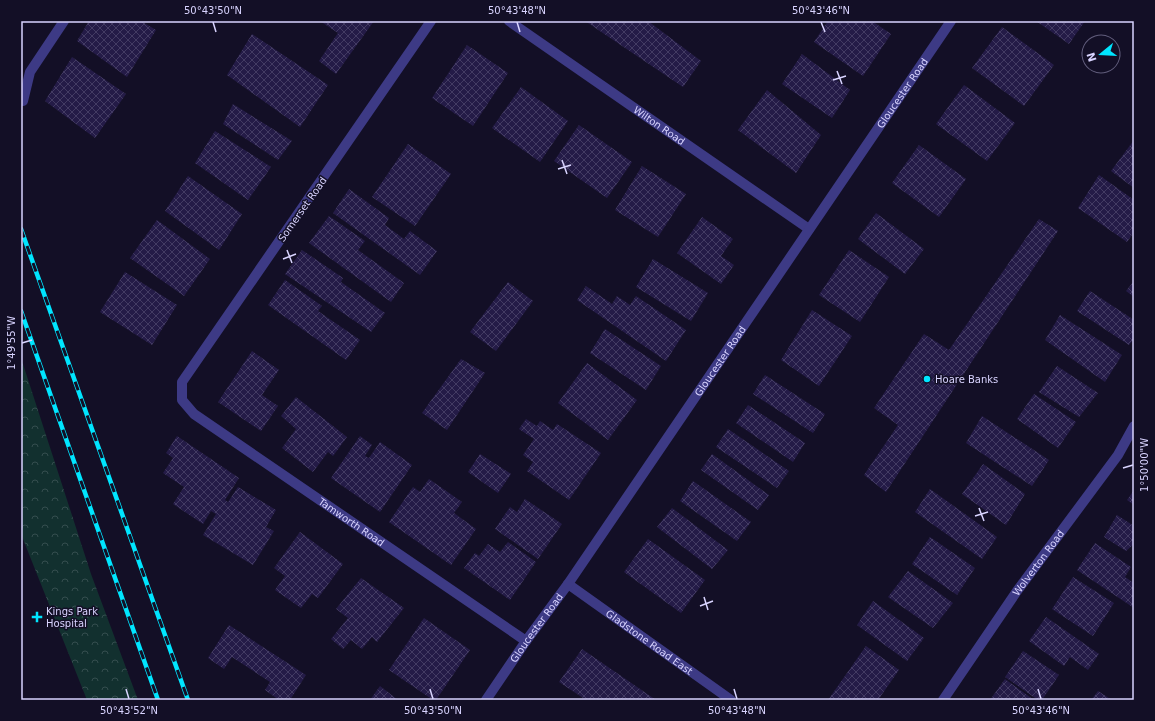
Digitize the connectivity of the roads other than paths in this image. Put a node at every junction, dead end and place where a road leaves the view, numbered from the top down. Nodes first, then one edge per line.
1 (64, 21) edge
2 (431, 21) edge
3 (509, 21) edge
4 (951, 21) edge
5 (23, 101) dead end
6 (809, 229) junction
7 (182, 400) joint
8 (1134, 426) edge
9 (568, 584) junction
10 (526, 641) junction
11 (486, 700) edge
12 (731, 700) edge
13 (942, 700) edge

1 - 5 street
2 - 7 street, Somerset Road
3 - 6 street, Wilton Road
4 - 6 street, Gloucester Road
6 - 9 street, Gloucester Road
7 - 10 street, Tamworth Road
8 - 13 street, Wolverton Road
9 - 10 street, Gloucester Road
9 - 12 street, Gladstone Road East
10 - 11 street, Gloucester Road

